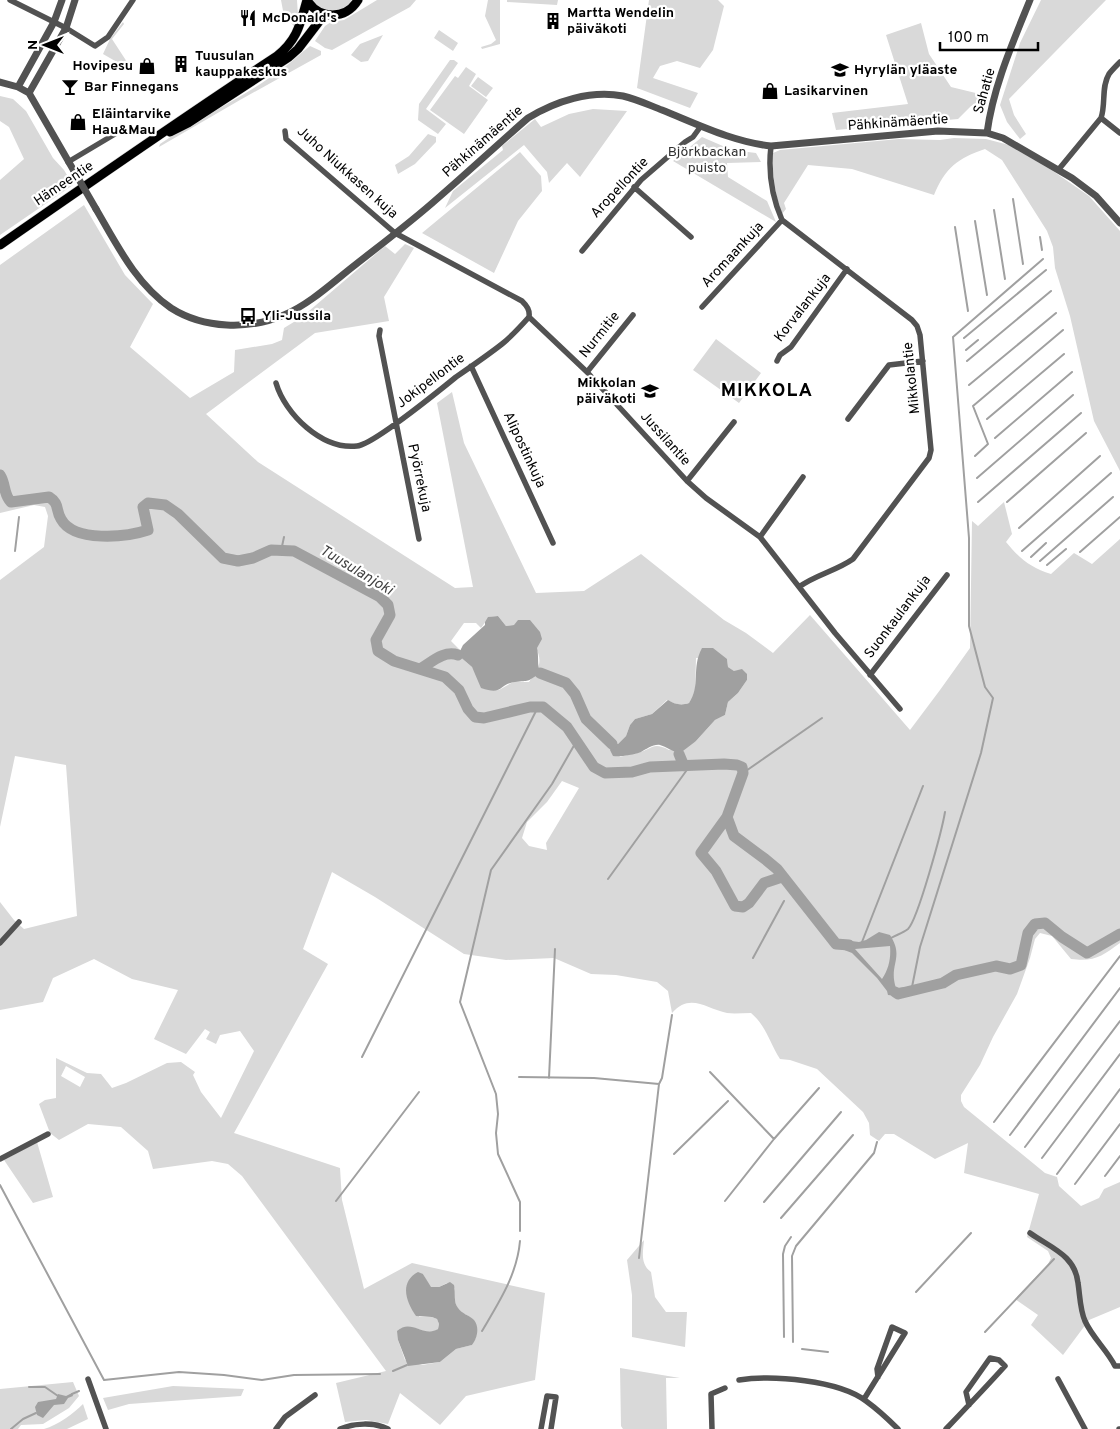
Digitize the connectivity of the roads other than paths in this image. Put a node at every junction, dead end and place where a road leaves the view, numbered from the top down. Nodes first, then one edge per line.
1 (10, 0) edge
2 (62, 0) edge
3 (75, 0) edge
4 (133, 0) edge
5 (307, 0) edge
6 (1030, 0) edge
7 (359, 1) edge
8 (324, 15) junction
9 (54, 22) junction
10 (66, 28) junction
11 (1120, 62) edge
12 (0, 82) edge
13 (18, 87) junction
14 (29, 93) junction
15 (1101, 118) junction
16 (701, 126) junction
17 (285, 130) dead end
18 (120, 132) dead end
19 (987, 133) junction
20 (1120, 133) edge
21 (144, 146) junction
22 (770, 146) junction
23 (68, 162) junction
24 (1059, 169) junction
25 (634, 187) junction
26 (782, 220) junction
27 (1120, 223) edge
28 (395, 233) junction
29 (691, 237) dead end
30 (0, 245) edge
31 (582, 251) dead end
32 (848, 269) junction
33 (702, 306) dead end
34 (632, 315) dead end
35 (529, 317) junction
36 (380, 330) dead end
37 (777, 361) dead end
38 (923, 361) junction
39 (471, 366) junction
40 (587, 372) junction
41 (276, 383) dead end
42 (848, 419) dead end
43 (734, 422) dead end
44 (395, 423) junction
45 (804, 477) dead end
46 (687, 481) junction
47 (760, 537) junction
48 (419, 539) dead end
49 (553, 543) dead end
50 (947, 575) dead end
51 (799, 588) junction
52 (870, 675) junction
53 (900, 709) dead end
54 (19, 922) dead end
55 (0, 943) edge
56 (48, 1134) dead end
57 (0, 1159) edge
58 (1030, 1234) dead end
59 (1120, 1366) edge
60 (878, 1377) junction
61 (88, 1379) dead end
62 (1058, 1379) dead end
63 (739, 1380) dead end
64 (725, 1388) dead end
65 (314, 1395) dead end
66 (864, 1399) junction
67 (969, 1405) junction
68 (106, 1429) edge
69 (276, 1429) edge
70 (340, 1429) edge
71 (388, 1429) edge
72 (541, 1429) edge
73 (551, 1429) edge
74 (712, 1429) edge
75 (898, 1429) edge
76 (946, 1429) edge
77 (1086, 1429) edge

1 - 9 street
2 - 9 street
3 - 10 street
4 - 10 street
5 - 8 main road
5 - 21 main road, Hämeentie
6 - 19 street, Sahatie
7 - 8 main road
8 - 21 main road, Hämeentie
9 - 10 street
9 - 13 street
10 - 14 street
11 - 15 street
12 - 13 street
13 - 14 street
14 - 23 street, Pähkinämäentie
15 - 20 street
15 - 24 street
16 - 22 street, Pähkinämäentie
16 - 25 street, Aropellontie
16 - 28 street, Pähkinämäentie
17 - 28 street, Juho Niukkasen kuja
18 - 23 street
19 - 22 street, Pähkinämäentie
19 - 24 street, Pähkinämäentie
21 - 30 main road, Hämeentie
22 - 26 street
23 - 28 street, Pähkinämäentie, bridge
24 - 27 street, Pähkinämäentie
25 - 29 street
25 - 31 street, Aropellontie
26 - 32 street, Mikkolantie
26 - 33 street, Aromaankuja
28 - 35 street, Jussilantie
32 - 37 street, Korvalankuja
32 - 38 street, Mikkolantie
34 - 40 street, Nurmitie
35 - 39 street, Jokipellontie
35 - 40 street, Jussilantie
36 - 44 street, Pyörrekuja
38 - 42 street
38 - 51 street, Mikkolantie
39 - 44 street, Jokipellontie
39 - 49 street, Alipostinkuja
40 - 46 street, Jussilantie
41 - 44 street, Jokipellontie
43 - 46 street
44 - 48 street, Pyörrekuja
45 - 47 street
46 - 47 street, Jussilantie
47 - 51 street, Jussilantie
50 - 52 street, Suonkaulankuja
51 - 52 street, Jussilantie
52 - 53 street, Jussilantie
54 - 55 street
56 - 57 street
58 - 59 street
60 - 60 street
60 - 66 street
61 - 68 street
62 - 77 street
63 - 66 street
64 - 74 street
65 - 69 street
66 - 75 street
67 - 67 street
67 - 76 street
70 - 71 street
72 - 73 street

